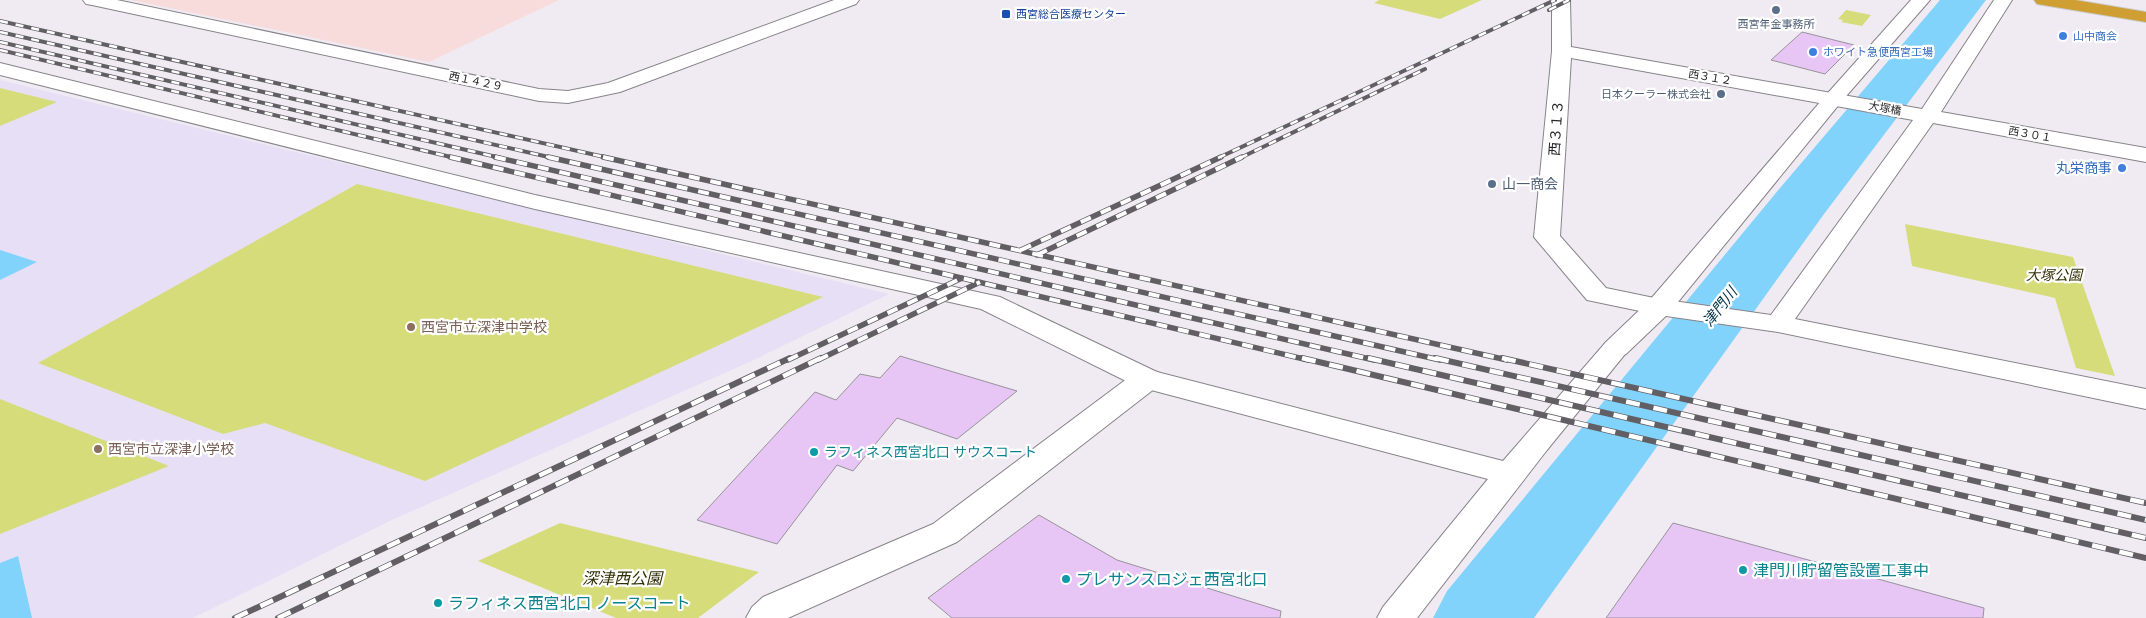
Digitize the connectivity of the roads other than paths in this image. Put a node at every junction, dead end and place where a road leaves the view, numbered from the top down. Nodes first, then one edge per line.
1 (92, 0) edge
2 (850, 0) edge
3 (1561, 0) edge
4 (1921, 0) edge
5 (2003, 0) edge
6 (2043, 0) edge
7 (2124, 0) edge
8 (2146, 4) edge
9 (2146, 17) edge
10 (1562, 51) junction
11 (0, 69) edge
12 (1846, 101) junction
13 (1920, 114) junction
14 (2146, 155) edge
15 (1672, 309) junction
16 (1771, 323) junction
17 (1147, 379) junction
18 (2146, 398) edge
19 (1511, 474) junction
20 (765, 618) edge
21 (1396, 618) edge

1 - 2 street, 西１４２９
3 - 10 street, 西３１３
4 - 12 street
5 - 13 street
6 - 9 highway
7 - 8 highway
10 - 12 street, 西３１２
10 - 15 street, 西３１３
11 - 17 street
12 - 13 street, 大塚橋
12 - 15 street
13 - 14 street, 西３０１
13 - 16 street
15 - 16 street, 西３１３
15 - 19 street
16 - 18 street, 西３１３
17 - 19 street
17 - 20 street
19 - 21 street

